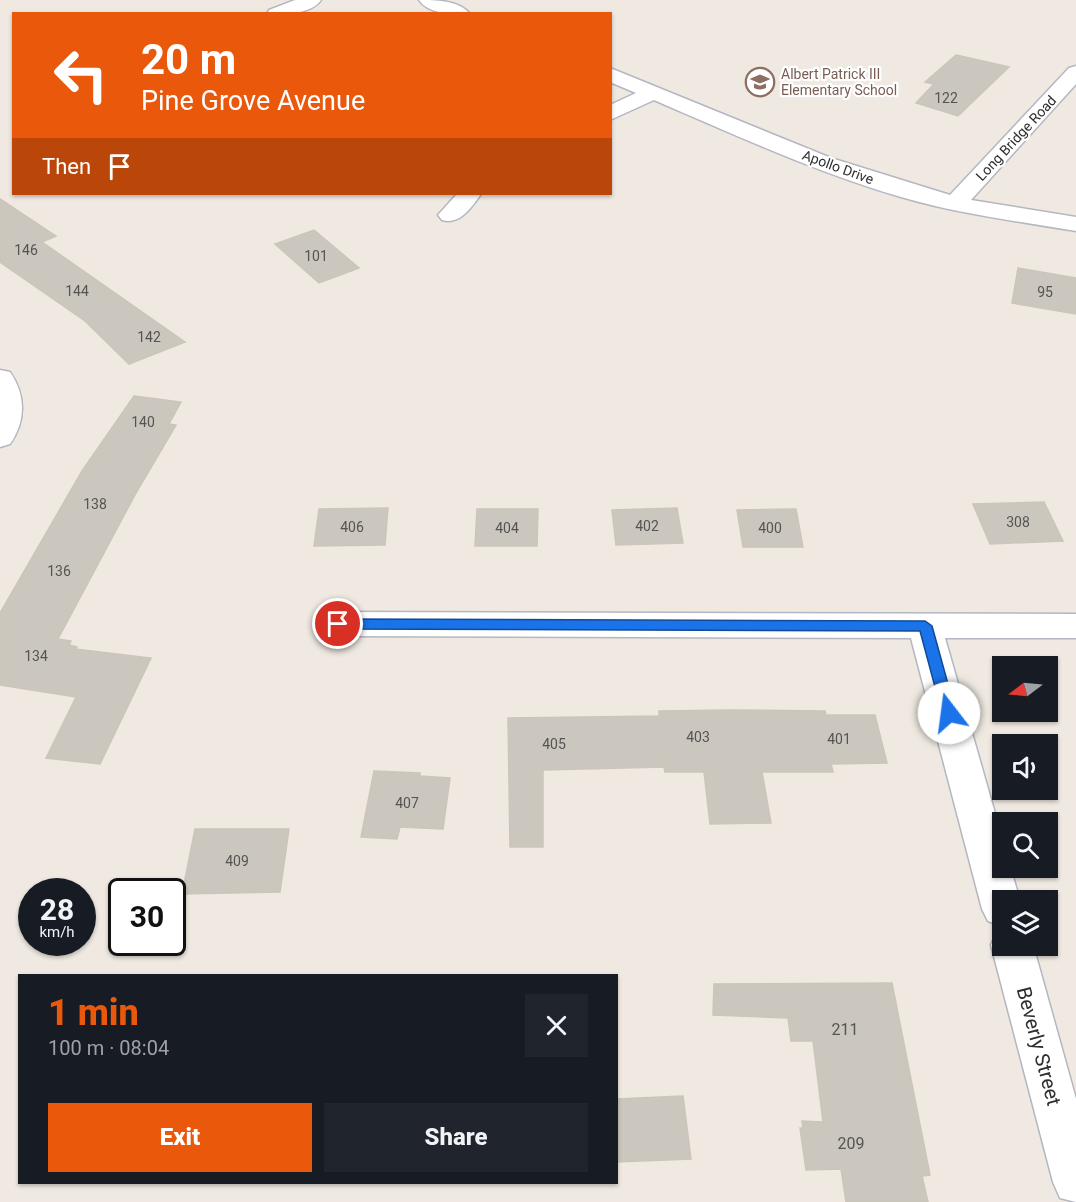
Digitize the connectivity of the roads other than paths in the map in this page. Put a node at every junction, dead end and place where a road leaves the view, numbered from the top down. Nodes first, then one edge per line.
1 (312, 0) edge
2 (428, 0) edge
3 (281, 12) edge
4 (456, 12) edge
5 (1076, 72) edge
6 (612, 75) edge
7 (654, 92) junction
8 (612, 113) edge
9 (468, 195) edge
10 (955, 204) junction
11 (450, 215) dead end
12 (1076, 224) edge
13 (0, 378) edge
14 (0, 438) edge
15 (338, 624) dead end
16 (925, 626) junction
17 (1076, 626) edge
18 (997, 890) edge
19 (1015, 956) edge
20 (1076, 1182) edge

1 - 3 street
2 - 4 street
5 - 10 street, Long Bridge Road
6 - 7 street, Apollo Drive
7 - 8 street
7 - 10 street, Apollo Drive
9 - 11 street
10 - 12 street, Apollo Drive
13 - 14 street
15 - 16 street
16 - 17 street
16 - 18 street
19 - 20 street, Beverly Street

